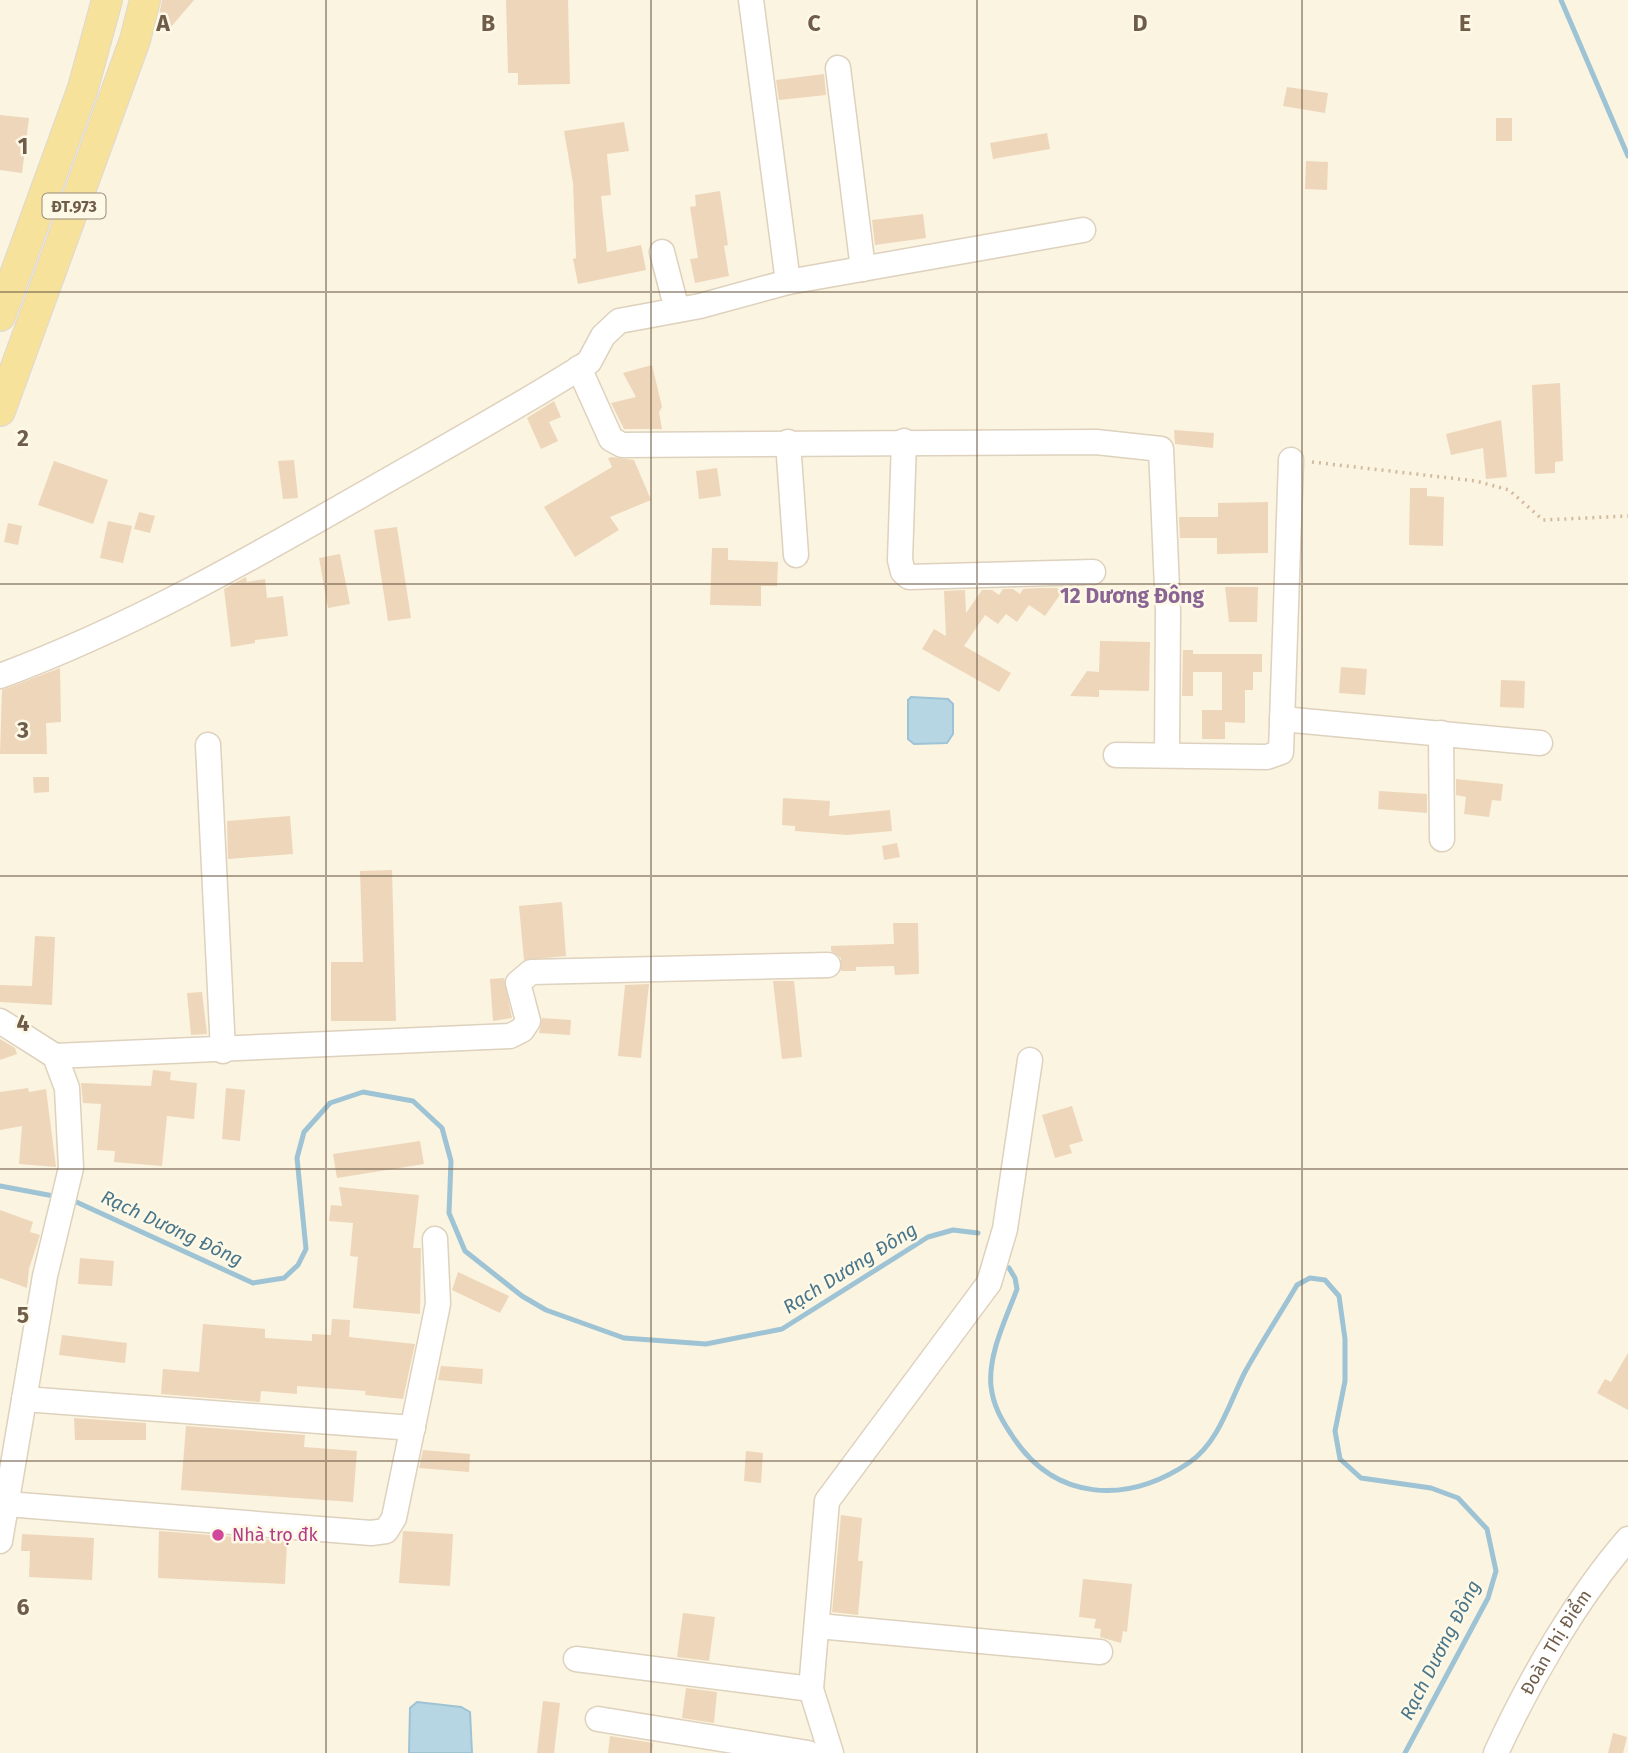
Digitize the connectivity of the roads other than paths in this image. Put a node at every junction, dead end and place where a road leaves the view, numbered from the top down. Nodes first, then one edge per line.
1 (107, 0) edge
2 (145, 0) edge
3 (751, 0) edge
4 (838, 68) dead end
5 (1083, 230) dead end
6 (662, 252) dead end
7 (863, 269) junction
8 (788, 282) junction
9 (677, 310) junction
10 (0, 316) edge
11 (579, 368) junction
12 (0, 411) edge
13 (904, 441) junction
14 (788, 443) junction
15 (1291, 460) road end
16 (796, 555) dead end
17 (1093, 572) dead end
18 (0, 676) edge
19 (1282, 719) junction
20 (1441, 733) junction
21 (1540, 743) dead end
22 (208, 745) dead end
23 (1116, 755) dead end
24 (1167, 755) junction
25 (1442, 839) dead end
26 (828, 965) dead end
27 (0, 1021) edge
28 (223, 1051) junction
29 (55, 1056) junction
30 (1030, 1060) dead end
31 (435, 1240) dead end
32 (24, 1399) junction
33 (413, 1428) junction
34 (8, 1450) edge
35 (7, 1504) junction
36 (1628, 1539) edge
37 (0, 1541) edge
38 (818, 1626) junction
39 (1100, 1652) dead end
40 (576, 1659) dead end
41 (811, 1689) junction
42 (598, 1719) dead end
43 (808, 1753) edge
44 (831, 1753) edge
45 (1496, 1753) edge

1 - 10 main road, ĐT.973
2 - 12 main road, ĐT.973
3 - 8 street
4 - 7 street
5 - 7 street
6 - 9 street
7 - 8 street
8 - 9 street
9 - 11 street
11 - 14 street
11 - 18 street
13 - 14 street
13 - 17 street
13 - 24 street
14 - 16 street
15 - 19 street
19 - 20 street
19 - 24 street
20 - 21 street
20 - 25 street
22 - 28 street
23 - 24 street
26 - 28 street
27 - 29 street
28 - 29 street
29 - 32 street
30 - 38 street
31 - 33 street
32 - 33 street
32 - 34 street
33 - 35 street
34 - 35 street
35 - 37 street
36 - 45 street, Đoàn Thị Điểm
38 - 39 street
38 - 41 street
40 - 41 street
41 - 44 street
42 - 43 street

